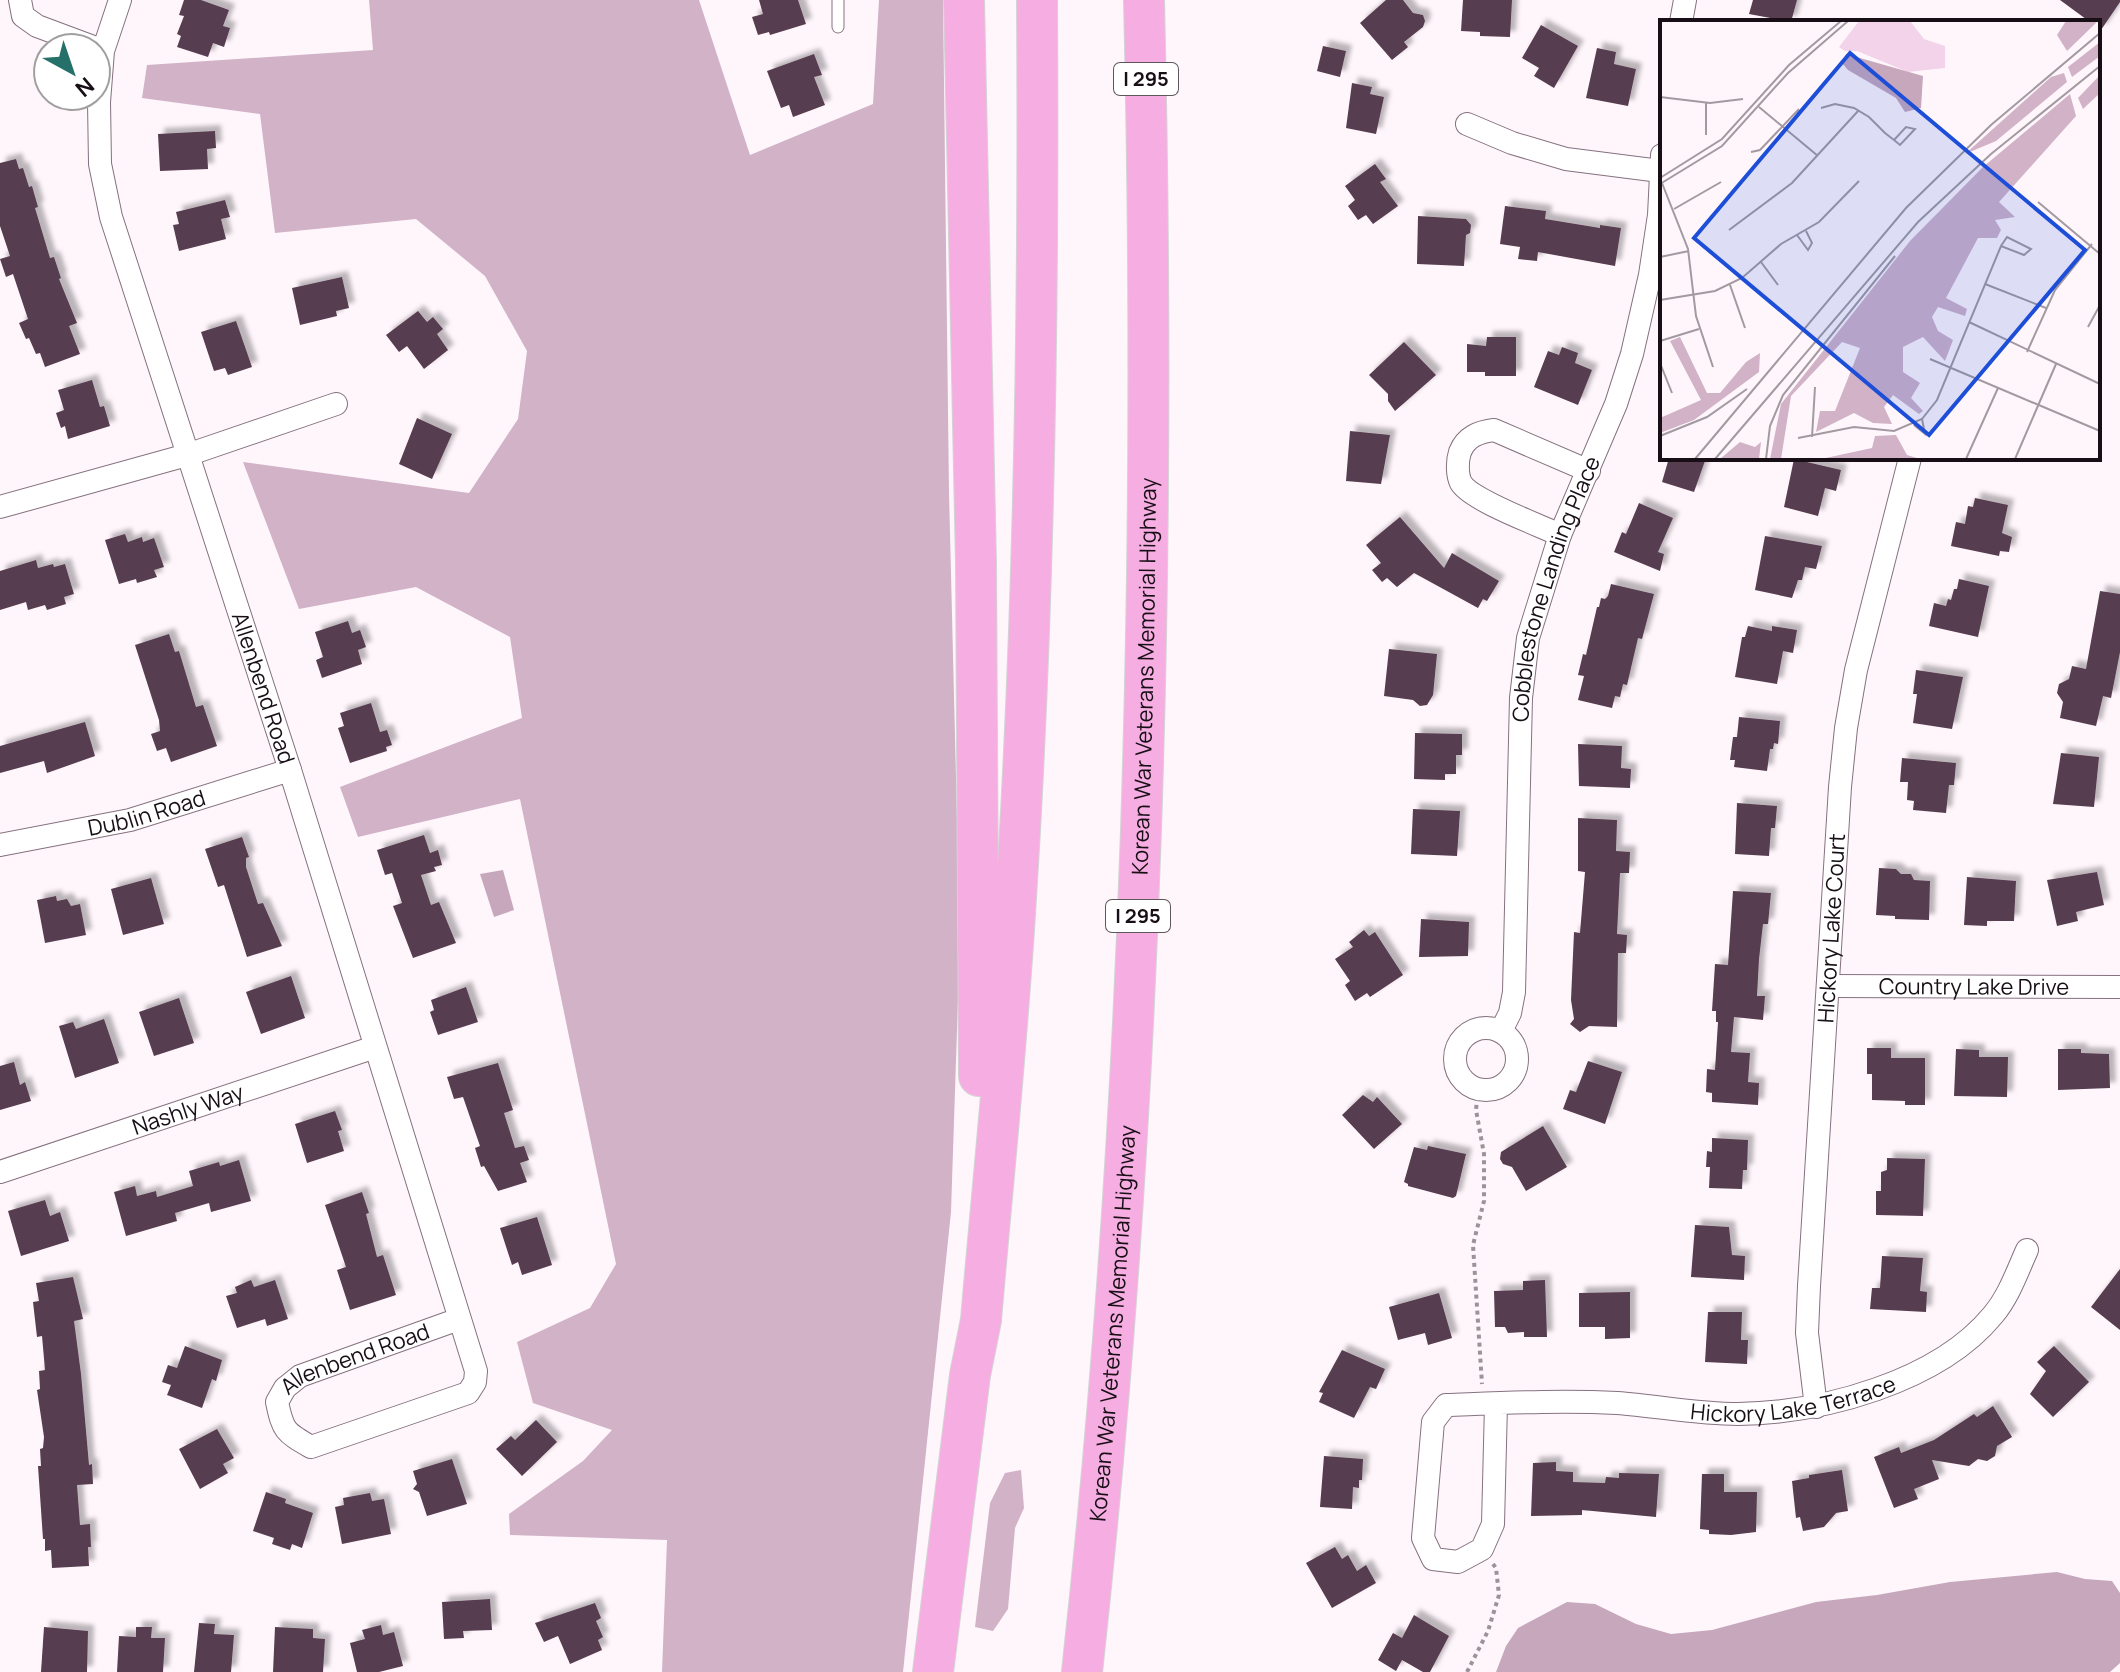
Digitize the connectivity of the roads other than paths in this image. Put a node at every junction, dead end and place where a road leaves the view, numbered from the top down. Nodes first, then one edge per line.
1 (20, 0) edge
2 (120, 0) edge
3 (838, 0) edge
4 (964, 0) edge
5 (1037, 0) edge
6 (1144, 0) edge
7 (1685, 0) edge
8 (1681, 20) edge
9 (838, 27) dead end
10 (53, 32) edge
11 (106, 32) edge
12 (99, 112) edge
13 (1467, 124) dead end
14 (1660, 163) edge
15 (1660, 189) edge
16 (336, 404) dead end
17 (187, 455) junction
18 (1909, 460) edge
19 (1589, 471) junction
20 (0, 507) edge
21 (1560, 535) junction
22 (290, 770) junction
23 (0, 845) edge
24 (1828, 986) junction
25 (2120, 987) edge
26 (1501, 1031) junction
27 (375, 1047) junction
28 (0, 1172) edge
29 (2027, 1250) dead end
30 (459, 1319) junction
31 (970, 1375) junction
32 (1490, 1404) junction
33 (1816, 1407) junction
34 (933, 1672) edge
35 (1082, 1672) edge

1 - 10 street
2 - 11 street, Allenbend Road
3 - 9 lane
4 - 31 highway
5 - 31 highway
6 - 35 highway, Korean War Veterans Memorial Highway / I 295
7 - 8 street
12 - 17 street, Allenbend Road
13 - 14 street
15 - 19 street, Cobblestone Landing Place
16 - 17 street
17 - 20 street
17 - 22 street, Allenbend Road
18 - 24 street, Hickory Lake Court
19 - 21 street, Cobblestone Landing Place
19 - 21 street
21 - 26 street, Cobblestone Landing Place
22 - 23 street, Dublin Road
22 - 27 street, Allenbend Road
24 - 25 street, Country Lake Drive
24 - 33 street, Hickory Lake Court
26 - 26 street
27 - 28 street, Nashly Way
27 - 30 street, Allenbend Road
29 - 33 street, Hickory Lake Terrace
30 - 30 street, Allenbend Road
31 - 34 highway
32 - 32 street, Hickory Lake Terrace
32 - 33 street, Hickory Lake Terrace

